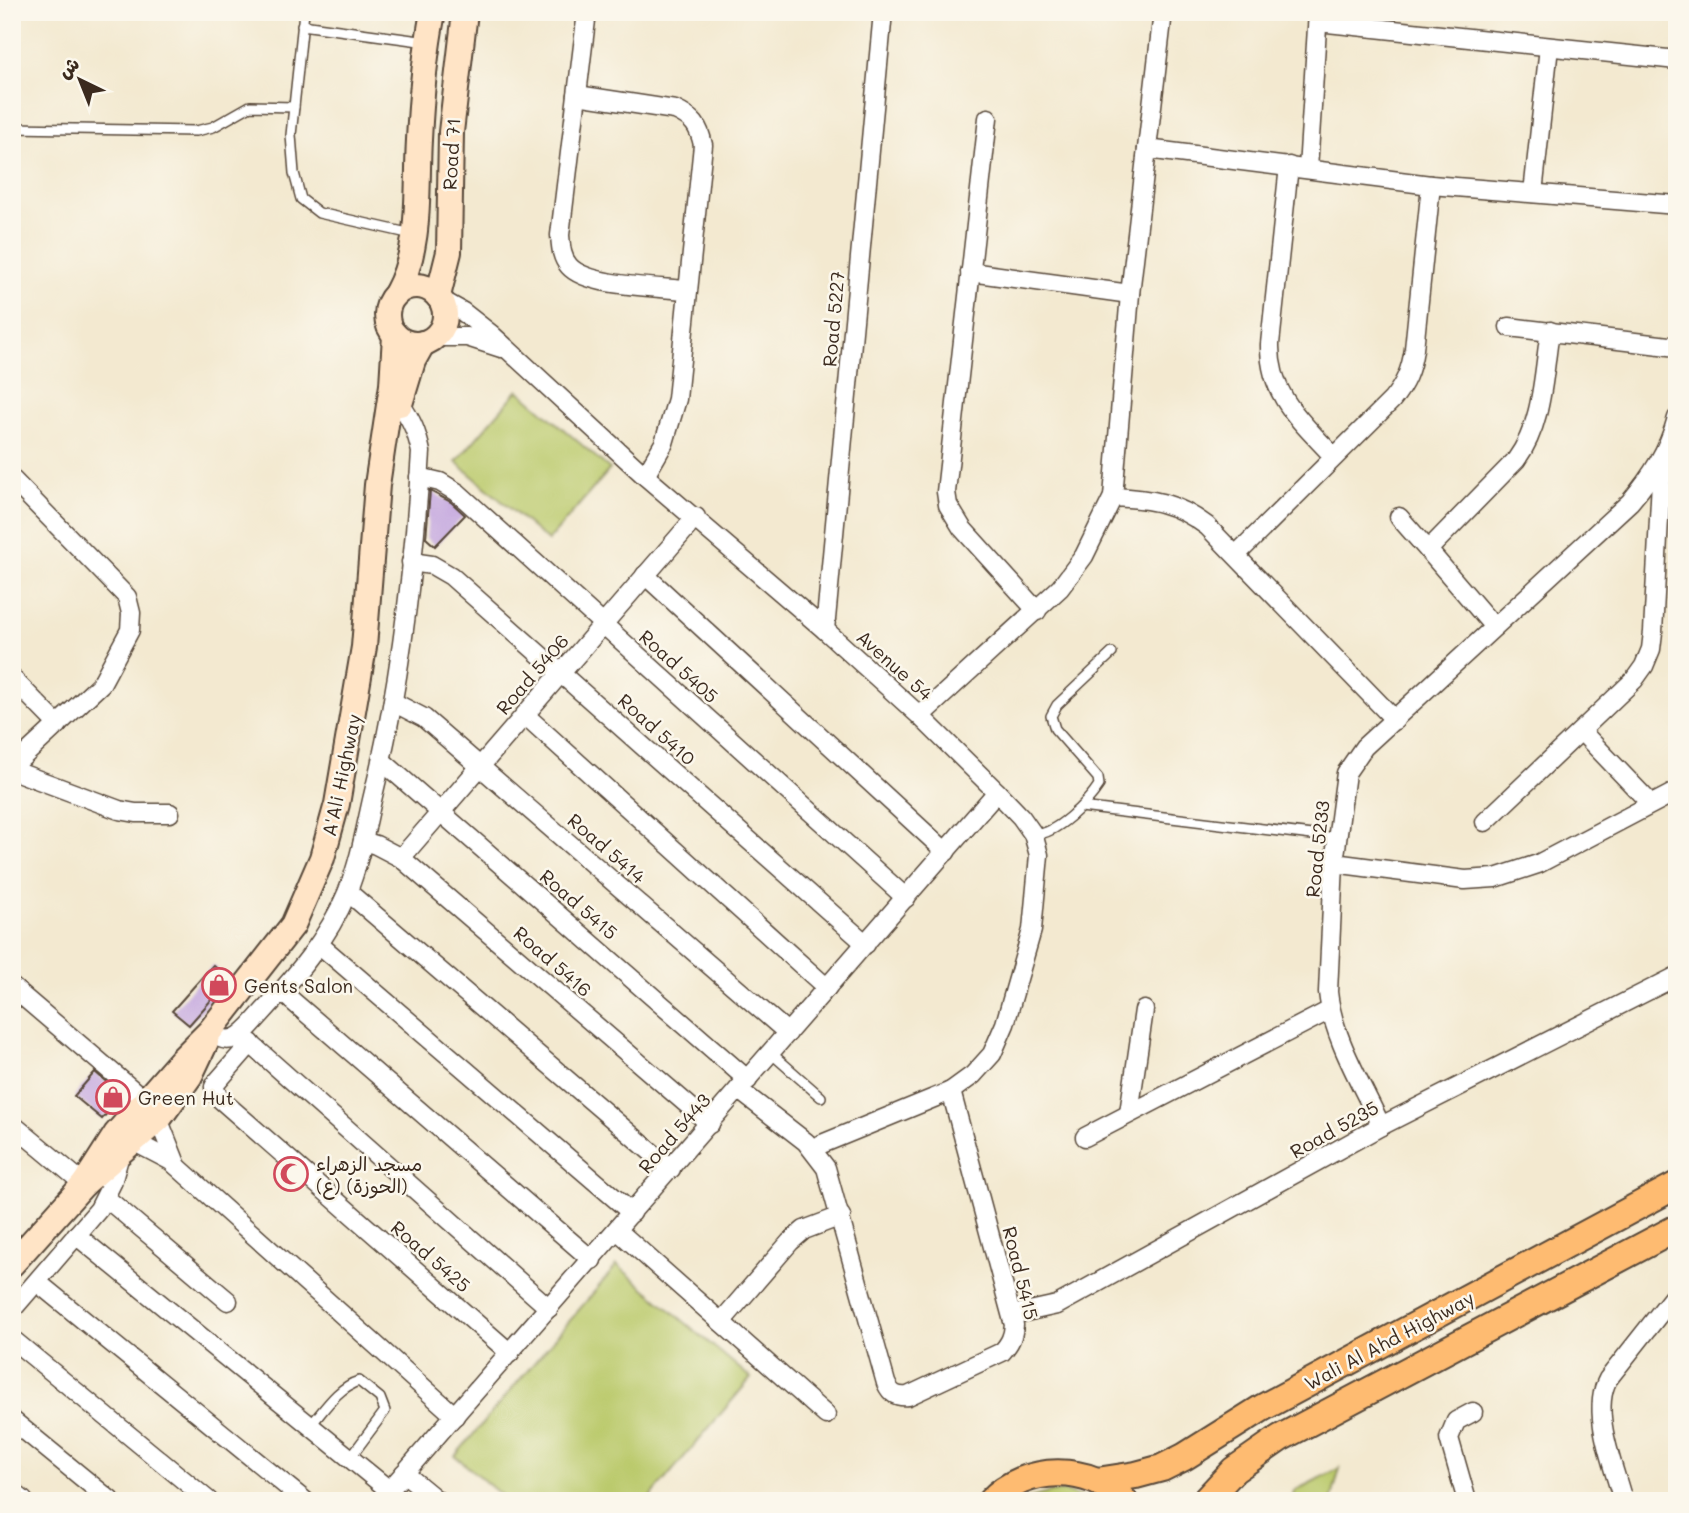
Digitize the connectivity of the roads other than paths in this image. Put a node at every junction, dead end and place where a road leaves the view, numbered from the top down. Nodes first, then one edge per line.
1 (304, 12) edge
2 (433, 12) edge
3 (465, 12) edge
4 (587, 12) edge
5 (883, 12) edge
6 (1163, 12) edge
7 (1318, 17) edge
8 (302, 25) junction
9 (429, 43) junction
10 (1549, 47) junction
11 (1677, 60) edge
12 (577, 95) junction
13 (294, 107) junction
14 (988, 118) dead end
15 (12, 128) edge
16 (1147, 149) junction
17 (1289, 166) junction
18 (1308, 169) junction
19 (1431, 185) junction
20 (1533, 193) junction
21 (1677, 205) edge
22 (414, 234) junction
23 (970, 272) junction
24 (687, 290) junction
25 (397, 292) junction
26 (1130, 294) junction
27 (439, 297) junction
28 (1509, 327) dead end
29 (1550, 331) junction
30 (395, 335) junction
31 (429, 340) junction
32 (1677, 346) edge
33 (507, 350) junction
34 (400, 404) junction
35 (1677, 418) edge
36 (1334, 457) junction
37 (1662, 458) junction
38 (645, 476) junction
39 (419, 477) junction
40 (12, 479) edge
41 (377, 485) junction
42 (1113, 497) junction
43 (696, 517) junction
44 (1399, 517) dead end
45 (1428, 551) junction
46 (1236, 555) junction
47 (411, 562) junction
48 (645, 575) junction
49 (1037, 611) junction
50 (602, 625) junction
51 (1494, 627) junction
52 (825, 630) junction
53 (1112, 653) dead end
54 (562, 672) junction
55 (12, 678) edge
56 (393, 702) junction
57 (525, 715) junction
58 (920, 716) junction
59 (1395, 720) junction
60 (58, 725) junction
61 (1582, 732) junction
62 (382, 761) junction
63 (480, 766) junction
64 (12, 768) edge
65 (1677, 791) edge
66 (998, 792) junction
67 (1651, 804) junction
68 (1081, 807) junction
69 (441, 811) junction
70 (170, 813) dead end
71 (1485, 822) dead end
72 (1033, 834) junction
73 (1337, 838) junction
74 (362, 841) junction
75 (946, 852) junction
76 (401, 858) junction
77 (1334, 863) junction
78 (348, 892) junction
79 (906, 898) junction
80 (866, 944) junction
81 (320, 945) junction
82 (1677, 976) edge
83 (12, 987) edge
84 (827, 988) junction
85 (282, 992) junction
86 (1144, 1010) dead end
87 (1330, 1010) junction
88 (210, 1031) junction
89 (788, 1033) junction
90 (246, 1039) junction
91 (771, 1053) junction
92 (743, 1085) junction
93 (951, 1091) junction
94 (821, 1097) dead end
95 (152, 1110) junction
96 (1129, 1113) junction
97 (12, 1124) edge
98 (709, 1124) junction
99 (1381, 1126) junction
100 (1085, 1137) dead end
101 (125, 1141) junction
102 (812, 1148) junction
103 (178, 1168) junction
104 (670, 1168) junction
105 (85, 1184) junction
106 (1677, 1185) edge
107 (106, 1198) junction
108 (60, 1211) junction
109 (632, 1213) junction
110 (841, 1216) junction
111 (1677, 1228) edge
112 (617, 1230) junction
113 (73, 1239) junction
114 (592, 1260) junction
115 (12, 1264) edge
116 (37, 1282) junction
117 (1672, 1298) dead end
118 (228, 1301) dead end
119 (550, 1308) junction
120 (12, 1310) edge
121 (1012, 1315) junction
122 (722, 1322) junction
123 (12, 1339) edge
124 (510, 1353) junction
125 (1473, 1412) dead end
126 (826, 1415) dead end
127 (455, 1416) junction
128 (12, 1420) edge
129 (310, 1426) junction
130 (350, 1458) junction
131 (404, 1473) junction
132 (1097, 1481) junction
133 (12, 1491) edge
134 (385, 1496) edge
135 (24, 1501) edge
136 (111, 1501) edge
137 (209, 1501) edge
138 (305, 1501) edge
139 (438, 1501) edge
140 (990, 1501) edge
141 (1124, 1501) edge
142 (1205, 1501) edge
143 (1466, 1501) edge
144 (1623, 1501) edge

1 - 8 lane
2 - 9 street, Road 71
3 - 27 street, Road 71
4 - 12 street
5 - 52 street, Road 5227
6 - 16 street
7 - 10 street
7 - 18 street
8 - 9 lane
8 - 13 lane
9 - 22 street, Road 71
10 - 11 street
10 - 20 street
12 - 24 street
12 - 24 street
13 - 15 lane
13 - 22 lane
14 - 23 street
16 - 17 street
16 - 26 street
17 - 18 street
17 - 36 street
18 - 19 street
19 - 20 street
19 - 36 street
20 - 21 street
22 - 25 street, Road 71
23 - 26 street
23 - 49 street
24 - 38 street
25 - 27 street
25 - 30 street
26 - 42 street
27 - 31 street
27 - 33 street, Avenue 54
28 - 29 street
29 - 32 street
29 - 45 street
30 - 31 street
30 - 41 street, A'Ali Highway
31 - 33 street, Avenue 54
31 - 34 street, A'Ali Highway
33 - 38 street, Avenue 54
34 - 39 street
34 - 41 street, A'Ali Highway
35 - 37 street, Road 5233
36 - 46 street
37 - 51 street, Road 5233
37 - 61 street
38 - 43 street, Avenue 54
39 - 47 street
39 - 50 street, Road 5405
40 - 60 street
41 - 88 street, A'Ali Highway
42 - 46 street
42 - 49 street
43 - 48 street, Road 5406
43 - 52 street, Avenue 54
44 - 45 street
45 - 51 street
46 - 59 street
47 - 54 street, Road 5410
47 - 56 street
48 - 50 street, Road 5406
48 - 75 street
49 - 58 street
50 - 54 street, Road 5406
50 - 79 street, Road 5405
51 - 59 street, Road 5233
52 - 58 street, Avenue 54
53 - 68 lane
54 - 57 street, Road 5406
54 - 80 street, Road 5410
55 - 60 street
56 - 62 street
56 - 63 street, Road 5414
57 - 63 street, Road 5406
57 - 84 street
58 - 66 street, Avenue 54
59 - 73 street, Road 5233
60 - 64 street
61 - 67 street
61 - 71 street
62 - 69 street, Road 5415
62 - 74 street
63 - 69 street, Road 5406
63 - 89 street, Road 5414
64 - 70 street
65 - 67 street
66 - 72 street, Avenue 54
66 - 75 street, Road 5443
67 - 77 street
68 - 72 lane
68 - 73 lane
69 - 76 street, Road 5406
69 - 92 street, Road 5415
72 - 93 street
73 - 77 street, Road 5233
74 - 76 street, Road 5416
74 - 78 street
75 - 79 street, Road 5443
76 - 98 street, Road 5416
77 - 87 street, Road 5233
78 - 81 street
78 - 104 street
79 - 80 street, Road 5443
80 - 84 street, Road 5443
81 - 85 street
81 - 109 street
82 - 99 street, Road 5235
83 - 95 street
84 - 89 street, Road 5443
85 - 90 street
85 - 114 street
86 - 96 street
87 - 96 street
87 - 99 street, Road 5233
88 - 90 street
88 - 95 street, A'Ali Highway
89 - 91 street, Road 5443
90 - 119 street
90 - 124 street, Road 5425
91 - 92 street, Road 5443
91 - 94 lane
92 - 98 street, Road 5443
92 - 102 street, Road 5415
93 - 102 street
93 - 121 street, Road 5415
95 - 101 street, A'Ali Highway
95 - 103 street
96 - 100 street
97 - 105 street
98 - 104 street, Road 5443
99 - 121 street, Road 5235
101 - 103 street
101 - 105 street, A'Ali Highway
101 - 107 street
102 - 110 street, Road 5415
103 - 127 street
104 - 109 street, Road 5443
105 - 108 street, A'Ali Highway
106 - 132 main road, Wali Al Ahd Highway
107 - 113 street
107 - 118 street
108 - 113 street
108 - 115 street, A'Ali Highway
109 - 112 street, Road 5443
110 - 121 street, Road 5415
110 - 122 street
111 - 142 main road, Wali Al Ahd Highway
112 - 114 street, Road 5443
112 - 122 street
113 - 116 street
113 - 129 street
114 - 119 street, Road 5443
116 - 120 street
116 - 138 street
117 - 144 street
119 - 124 street, Road 5443
122 - 126 street
123 - 137 street
124 - 127 street, Road 5443
125 - 143 street
127 - 131 street, Road 5443
128 - 136 street
129 - 130 street
129 - 130 lane
130 - 134 street
131 - 134 street, Road 5443
131 - 139 street
132 - 140 main road
132 - 141 main road
133 - 135 street

